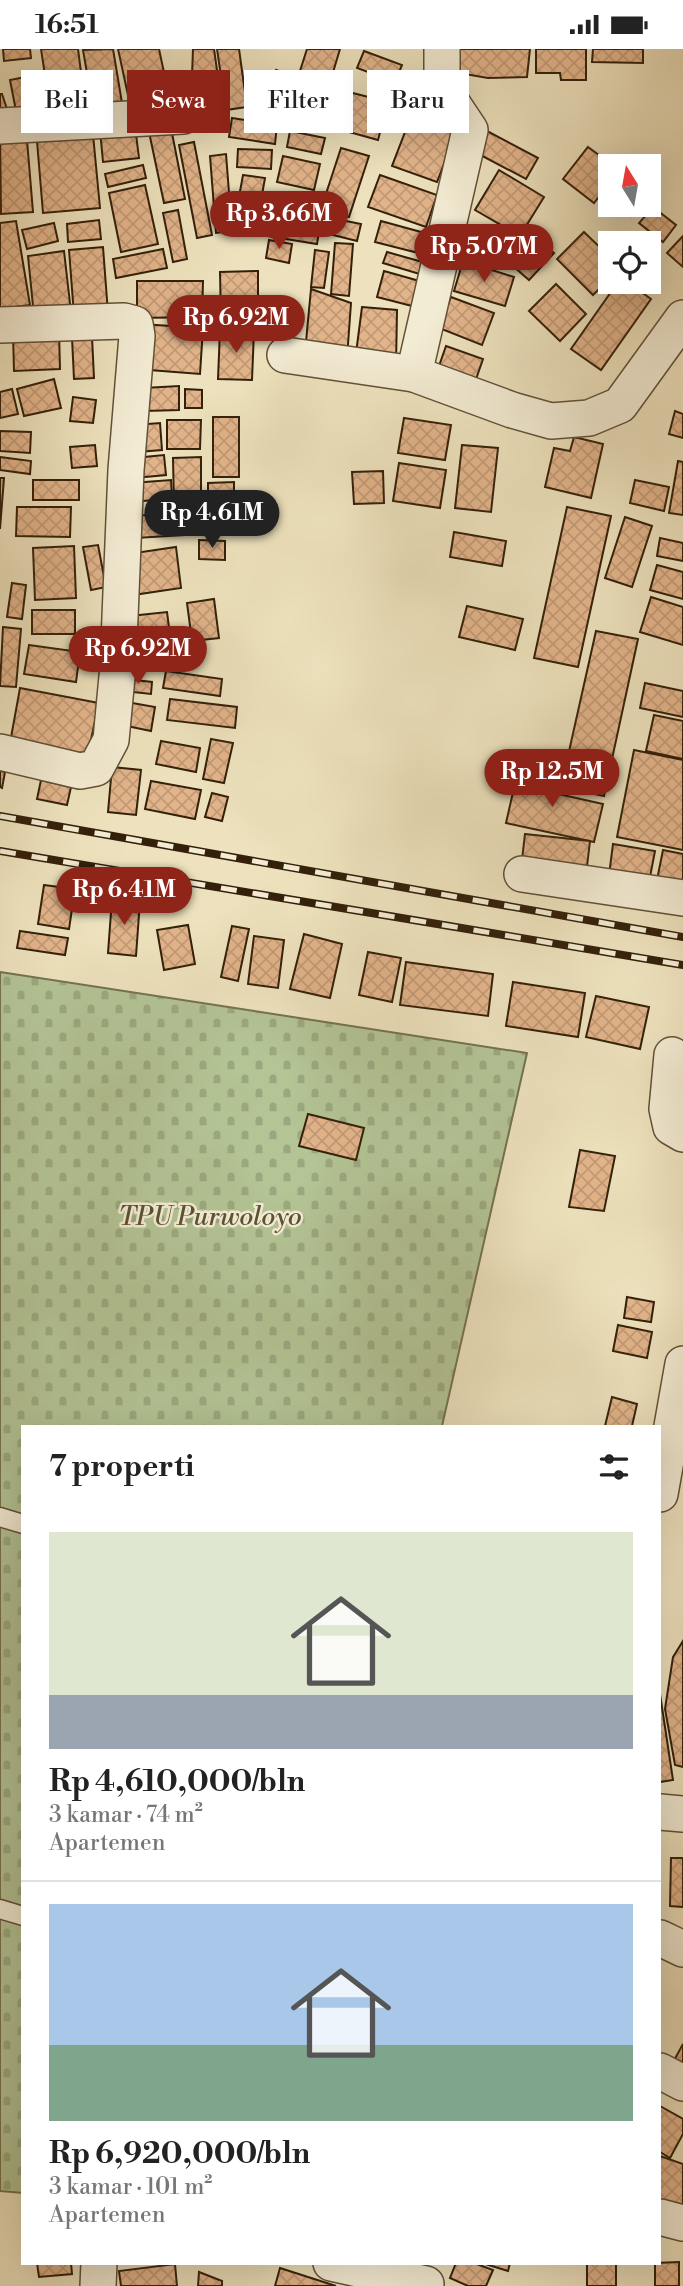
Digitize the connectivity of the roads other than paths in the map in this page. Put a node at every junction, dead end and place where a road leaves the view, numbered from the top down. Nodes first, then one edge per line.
1 (442, 49) edge
2 (127, 119) edge
3 (0, 126) edge
4 (683, 318) edge
5 (0, 325) edge
6 (285, 355) dead end
7 (414, 374) junction
8 (0, 752) edge
9 (522, 874) dead end
10 (683, 898) edge
11 (672, 1055) dead end
12 (683, 1134) edge
13 (683, 1364) edge
14 (661, 1488) edge
15 (0, 1517) edge
16 (21, 1523) edge
17 (661, 1812) edge
18 (683, 1814) edge
19 (0, 1909) edge
20 (21, 1915) edge
21 (661, 1938) edge
22 (683, 1949) edge
23 (661, 2072) edge
24 (683, 2083) edge
25 (661, 2217) edge
26 (683, 2223) edge
27 (99, 2265) edge
28 (344, 2265) edge
29 (427, 2278) edge
30 (98, 2286) edge

1 - 7 street
2 - 3 street
4 - 7 street
5 - 8 street
6 - 7 street
9 - 10 street
11 - 12 street
13 - 14 street
15 - 16 lane
17 - 18 street
19 - 20 lane
21 - 22 street
23 - 24 street
25 - 26 street
27 - 30 street
28 - 29 street

